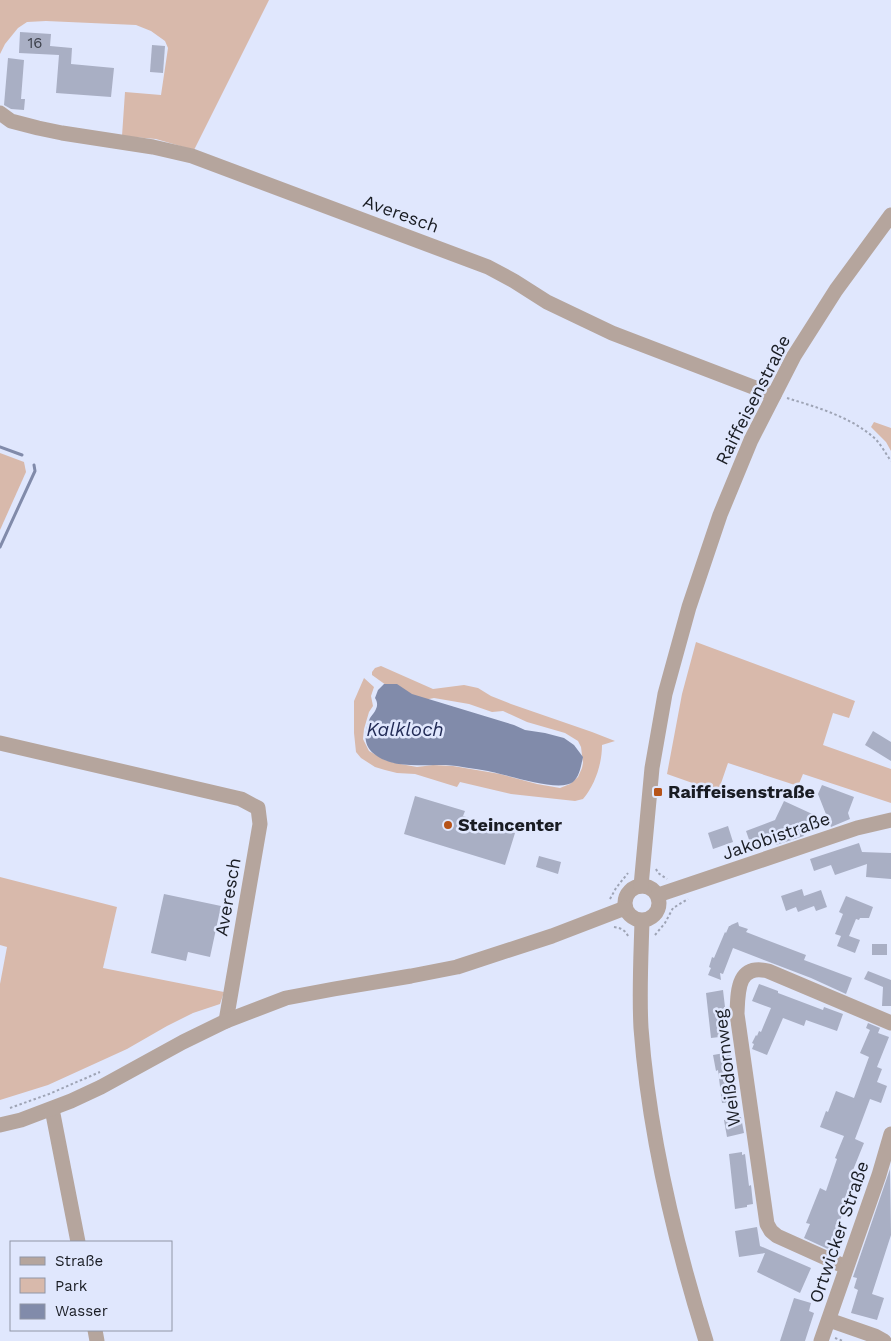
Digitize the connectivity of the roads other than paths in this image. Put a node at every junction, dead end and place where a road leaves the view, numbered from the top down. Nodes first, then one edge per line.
1 (0, 113) edge
2 (891, 215) edge
3 (774, 394) junction
4 (0, 743) edge
5 (891, 820) edge
6 (641, 886) junction
7 (658, 895) junction
8 (626, 908) junction
9 (642, 921) junction
10 (227, 1015) junction
11 (891, 1022) edge
12 (52, 1109) junction
13 (0, 1125) edge
14 (891, 1134) edge
15 (78, 1241) edge
16 (846, 1267) junction
17 (829, 1320) junction
18 (886, 1338) edge
19 (706, 1341) edge
20 (821, 1341) edge

1 - 3 street, Averesch
2 - 3 street, Raiffeisenstraße
3 - 6 street, Raiffeisenstraße
4 - 10 street, Averesch
5 - 7 street, Jakobistraße
6 - 7 street
6 - 8 street
7 - 9 street
8 - 9 street
8 - 10 street
9 - 19 street
10 - 12 street
11 - 16 street, Weißdornweg
12 - 13 street
12 - 15 street
14 - 16 street, Ortwicker Straße
16 - 17 street, Ortwicker Straße
17 - 18 street
17 - 20 street, Ortwicker Straße

